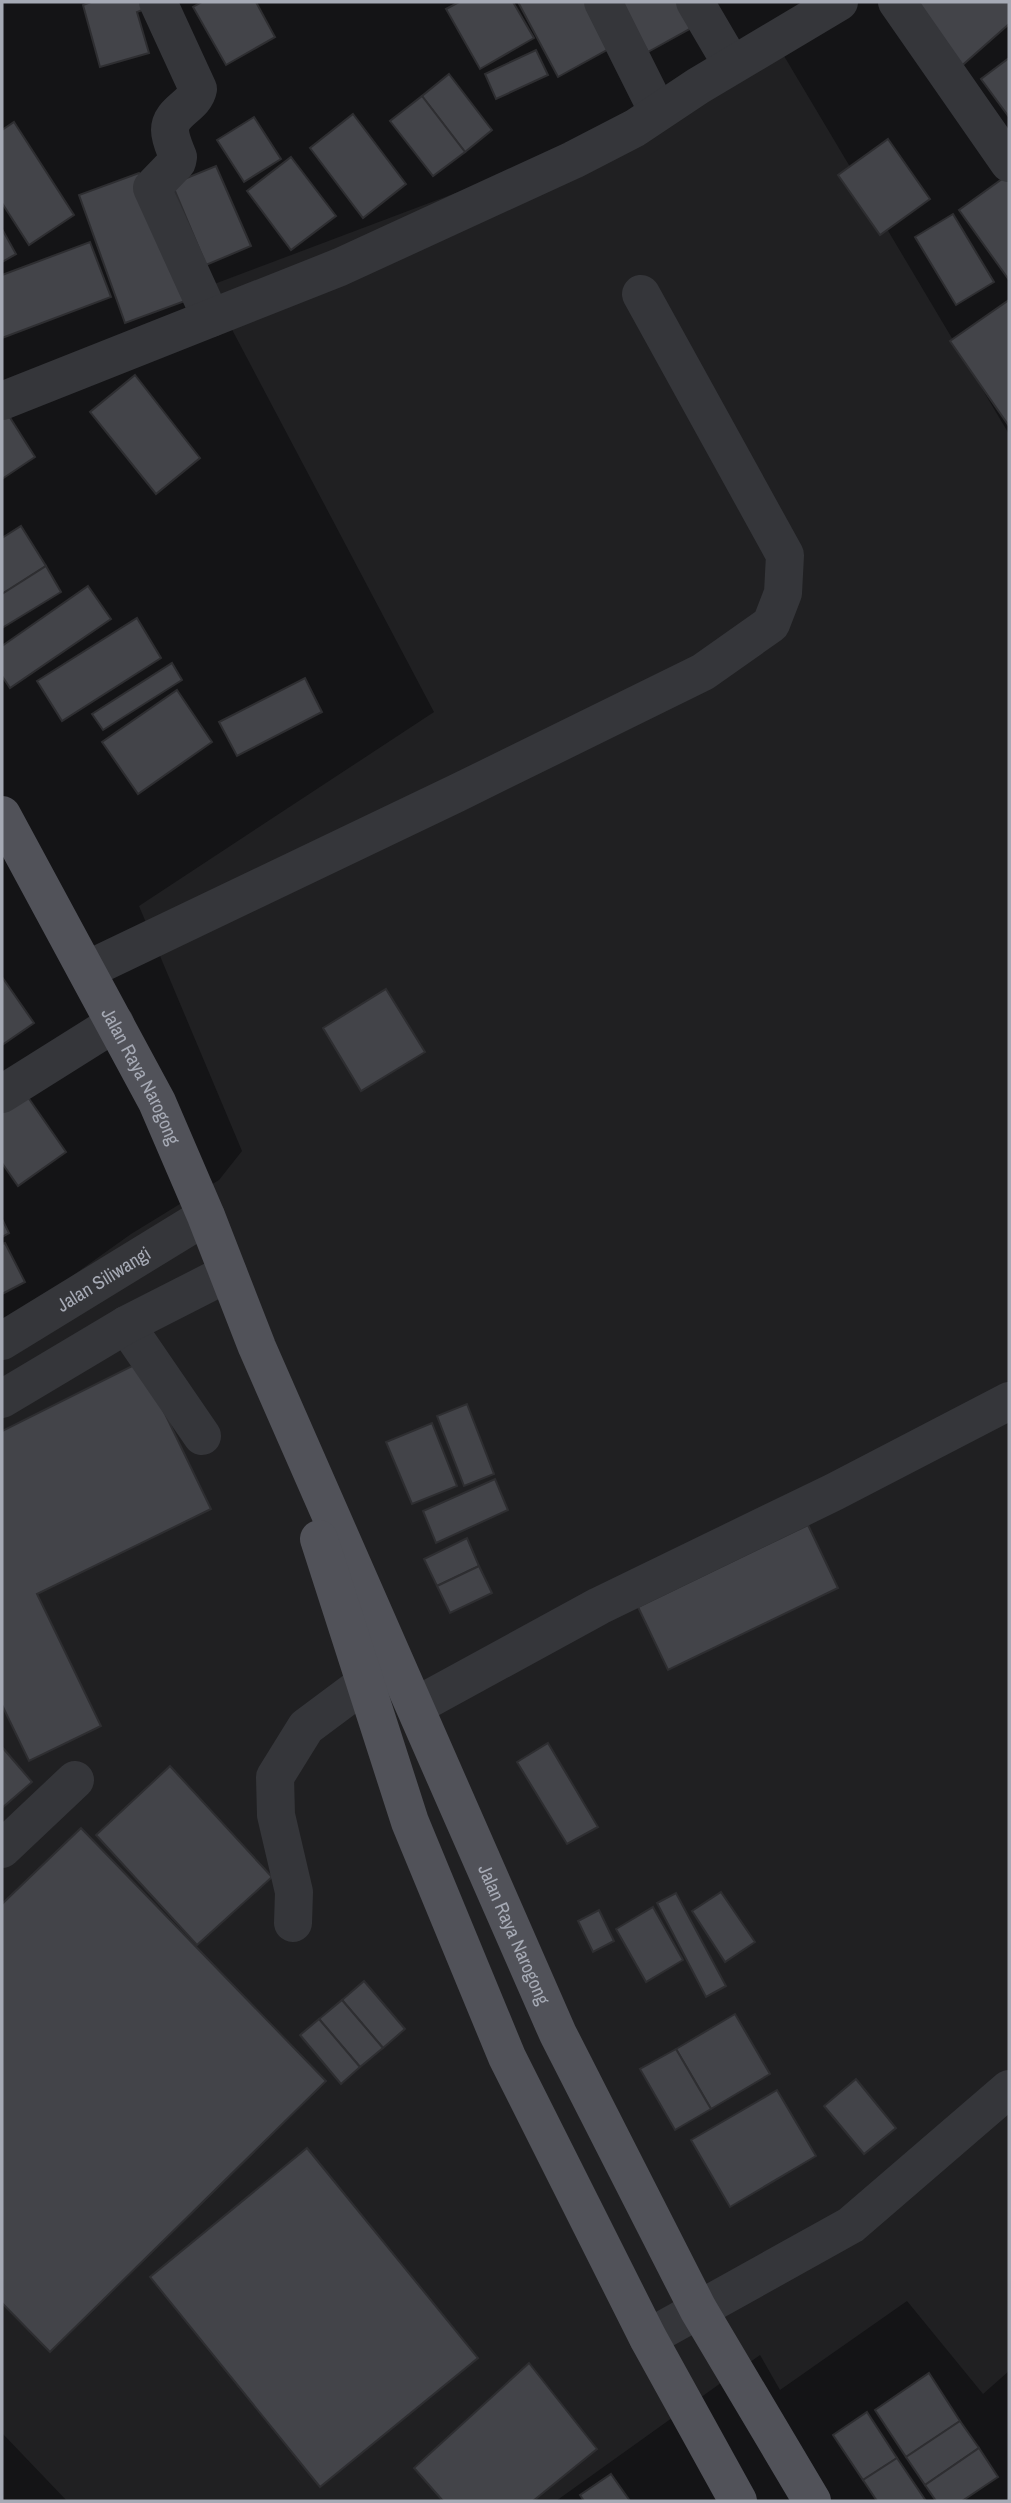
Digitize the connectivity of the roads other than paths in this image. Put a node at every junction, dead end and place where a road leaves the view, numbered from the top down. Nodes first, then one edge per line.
1 (158, 2) edge
2 (603, 2) edge
3 (695, 2) edge
4 (839, 2) edge
5 (897, 2) edge
6 (732, 65) junction
7 (658, 112) junction
8 (1009, 163) edge
9 (640, 294) dead end
10 (211, 318) junction
11 (2, 401) edge
12 (2, 815) edge
13 (87, 970) junction
14 (115, 1023) junction
15 (2, 1094) edge
16 (206, 1216) junction
17 (228, 1273) junction
18 (126, 1325) junction
19 (2, 1341) edge
20 (257, 1347) junction
21 (2, 1399) edge
22 (1009, 1401) edge
23 (202, 1436) dead end
24 (365, 1683) junction
25 (416, 1706) junction
26 (75, 1780) dead end
27 (2, 1849) edge
28 (293, 1923) dead end
29 (1009, 2089) edge
30 (698, 2309) junction
31 (648, 2338) junction
32 (738, 2501) edge
33 (811, 2501) edge

1 - 10 street
2 - 7 street
3 - 6 street
4 - 6 street
5 - 8 street
6 - 7 street
7 - 10 street
9 - 13 street
10 - 11 street
12 - 13 main road, Jalan Raya Narogong
13 - 14 main road, Jalan Raya Narogong
14 - 15 street
14 - 16 main road, Jalan Raya Narogong
16 - 17 main road, Jalan Raya Narogong
16 - 19 street, Jalan Siliwangi
17 - 18 street
17 - 20 main road, Jalan Raya Narogong
18 - 21 street
18 - 23 street
20 - 24 main road, Jalan Raya Narogong
20 - 25 main road, Jalan Raya Narogong
22 - 25 street
24 - 28 street
24 - 31 main road, Jalan Raya Narogong
25 - 30 main road, Jalan Raya Narogong
26 - 27 street
29 - 30 street
30 - 31 street
30 - 33 main road, Jalan Raya Narogong
31 - 32 main road, Jalan Raya Narogong

